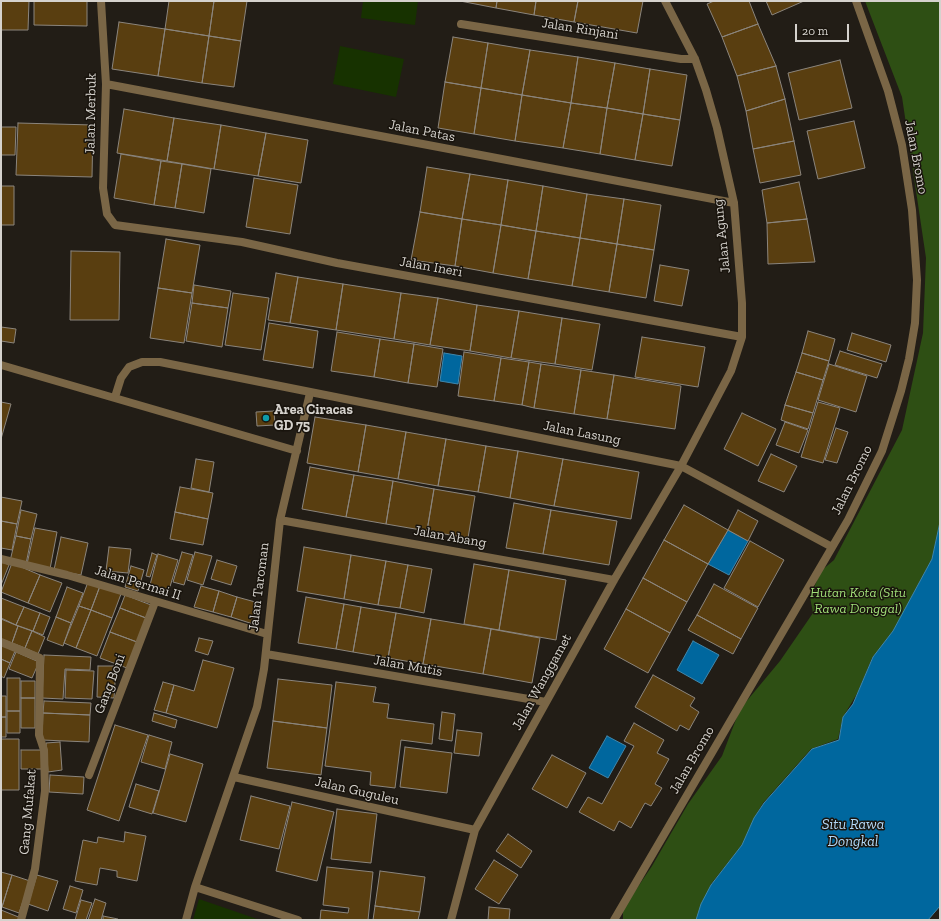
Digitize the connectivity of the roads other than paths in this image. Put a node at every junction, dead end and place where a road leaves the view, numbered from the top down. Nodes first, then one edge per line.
1 (101, 1) edge
2 (665, 1) edge
3 (856, 1) edge
4 (461, 24) dead end
5 (694, 59) junction
6 (106, 84) junction
7 (734, 203) junction
8 (115, 225) joint
9 (742, 337) junction
10 (1, 365) edge
11 (310, 393) junction
12 (115, 397) junction
13 (297, 451) junction
14 (681, 466) junction
15 (280, 520) junction
16 (832, 548) junction
17 (1, 559) edge
18 (614, 580) junction
19 (155, 602) junction
20 (267, 634) junction
21 (1, 642) edge
22 (266, 654) junction
23 (546, 702) junction
24 (89, 775) dead end
25 (234, 777) junction
26 (475, 830) junction
27 (195, 887) junction
28 (21, 920) edge
29 (186, 920) edge
30 (298, 920) edge
31 (451, 920) edge
32 (614, 920) edge

1 - 6 street, Jalan Merbuk
2 - 5 street, Jalan Agung
3 - 16 street, Jalan Bromo
4 - 5 street, Jalan Rinjani
5 - 7 street, Jalan Agung
6 - 7 street, Jalan Patas
6 - 8 street, Jalan Merbuk
7 - 9 street, Jalan Agung
8 - 9 street, Jalan Ineri
9 - 14 street, Jalan Agung
10 - 12 street
11 - 12 street
11 - 13 street, Jalan Taroman
11 - 14 street, Jalan Lasung
12 - 13 street
13 - 15 street, Jalan Taroman
14 - 16 street, Jalan Lasung
14 - 18 street, Jalan Wanggamet
15 - 18 street, Jalan Abang
15 - 20 street, Jalan Taroman
16 - 32 street, Jalan Bromo
17 - 19 street, Jalan Permai II
18 - 23 street, Jalan Wanggamet
19 - 20 street, Jalan Permai II
19 - 24 street, Gang Boni
20 - 22 street, Jalan Taroman
21 - 28 street, Gang Mufakat
22 - 23 street, Jalan Mutis
22 - 25 street, Jalan Taroman
23 - 26 street, Jalan Wanggamet
25 - 26 street, Jalan Guguleu
25 - 27 street, Jalan Taroman
26 - 31 street, Jalan Wanggamet
27 - 29 street, Jalan Taroman
27 - 30 street

